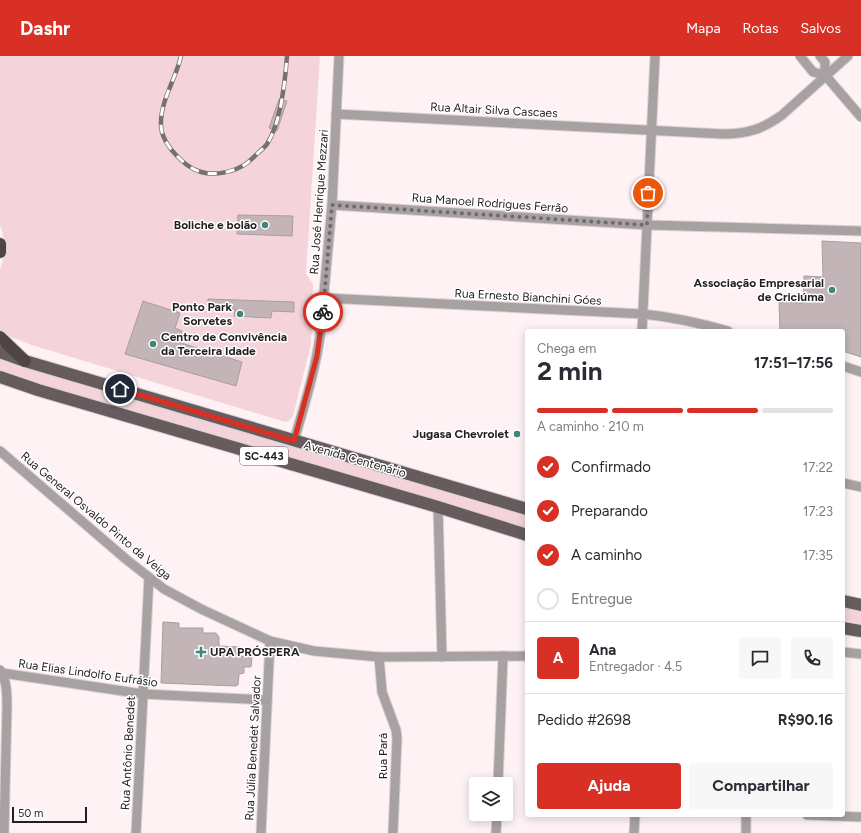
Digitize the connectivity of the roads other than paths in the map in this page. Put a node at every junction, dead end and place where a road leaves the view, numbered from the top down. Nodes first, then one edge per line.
1 (339, 56) edge
2 (655, 56) edge
3 (800, 56) edge
4 (820, 56) edge
5 (848, 56) edge
6 (825, 75) junction
7 (336, 114) junction
8 (861, 116) edge
9 (651, 130) junction
10 (332, 205) junction
11 (647, 225) junction
12 (861, 231) edge
13 (0, 244) edge
14 (0, 252) edge
15 (325, 298) junction
16 (643, 314) junction
17 (642, 329) edge
18 (720, 329) edge
19 (0, 337) edge
20 (0, 352) edge
21 (25, 361) junction
22 (845, 367) edge
23 (861, 372) edge
24 (0, 377) edge
25 (294, 441) junction
26 (0, 451) edge
27 (845, 483) edge
28 (861, 486) edge
29 (438, 507) junction
30 (525, 508) edge
31 (525, 533) edge
32 (149, 578) junction
33 (845, 601) edge
34 (861, 605) edge
35 (845, 628) edge
36 (861, 631) edge
37 (270, 641) junction
38 (845, 652) edge
39 (861, 654) edge
40 (503, 656) junction
41 (525, 656) edge
42 (379, 657) junction
43 (442, 657) junction
44 (1, 671) edge
45 (143, 694) junction
46 (267, 700) junction
47 (498, 777) edge
48 (845, 816) edge
49 (635, 817) edge
50 (746, 817) edge
51 (861, 817) edge
52 (497, 821) edge
53 (4, 833) edge
54 (136, 833) edge
55 (261, 833) edge
56 (393, 833) edge
57 (496, 833) edge
58 (634, 833) edge
59 (746, 833) edge

1 - 7 street, Rua José Henrique Mezzari
2 - 9 street
3 - 6 street
4 - 6 street
5 - 6 street, Rua Altair Silva Cascaes
6 - 8 street
6 - 9 street, Rua Altair Silva Cascaes
7 - 9 street, Rua Altair Silva Cascaes
7 - 10 street, Rua José Henrique Mezzari
9 - 11 street
10 - 11 street, Rua Manoel Rodrigues Ferrão
10 - 15 street, Rua José Henrique Mezzari
11 - 12 street
11 - 16 street
13 - 14 highway
15 - 16 street, Rua Ernesto Bianchini Góes
15 - 25 street, Rua José Henrique Mezzari
16 - 17 street
16 - 18 street, Rua Ernesto Bianchini Góes
19 - 21 highway
20 - 21 main road, Avenida Centenário
21 - 25 main road, Avenida Centenário
22 - 23 street
24 - 29 main road, Avenida Centenário / SC-443
25 - 30 main road, Avenida Centenário
26 - 32 street, Rua General Osvaldo Pinto da Veiga
27 - 28 street
29 - 31 main road, Avenida Centenário / SC-443
29 - 43 street
32 - 37 street, Rua General Osvaldo Pinto da Veiga
32 - 45 street, Rua Antônio Benedet
33 - 34 main road
35 - 36 main road
37 - 42 street, Rua General Osvaldo Pinto da Veiga
37 - 46 street, Rua Júlia Benedet Salvador
38 - 39 street
40 - 41 street, Rua General Osvaldo Pinto da Veiga
40 - 43 street, Rua General Osvaldo Pinto da Veiga
40 - 47 street
42 - 43 street, Rua General Osvaldo Pinto da Veiga
42 - 56 street, Rua Pará
44 - 45 street, Rua Elias Lindolfo Eufrásio
44 - 53 street
45 - 46 street, Rua Elias Lindolfo Eufrásio
45 - 54 street, Rua Antônio Benedet
46 - 55 street, Rua Júlia Benedet Salvador
48 - 51 street
49 - 58 street
50 - 59 street
52 - 57 street

